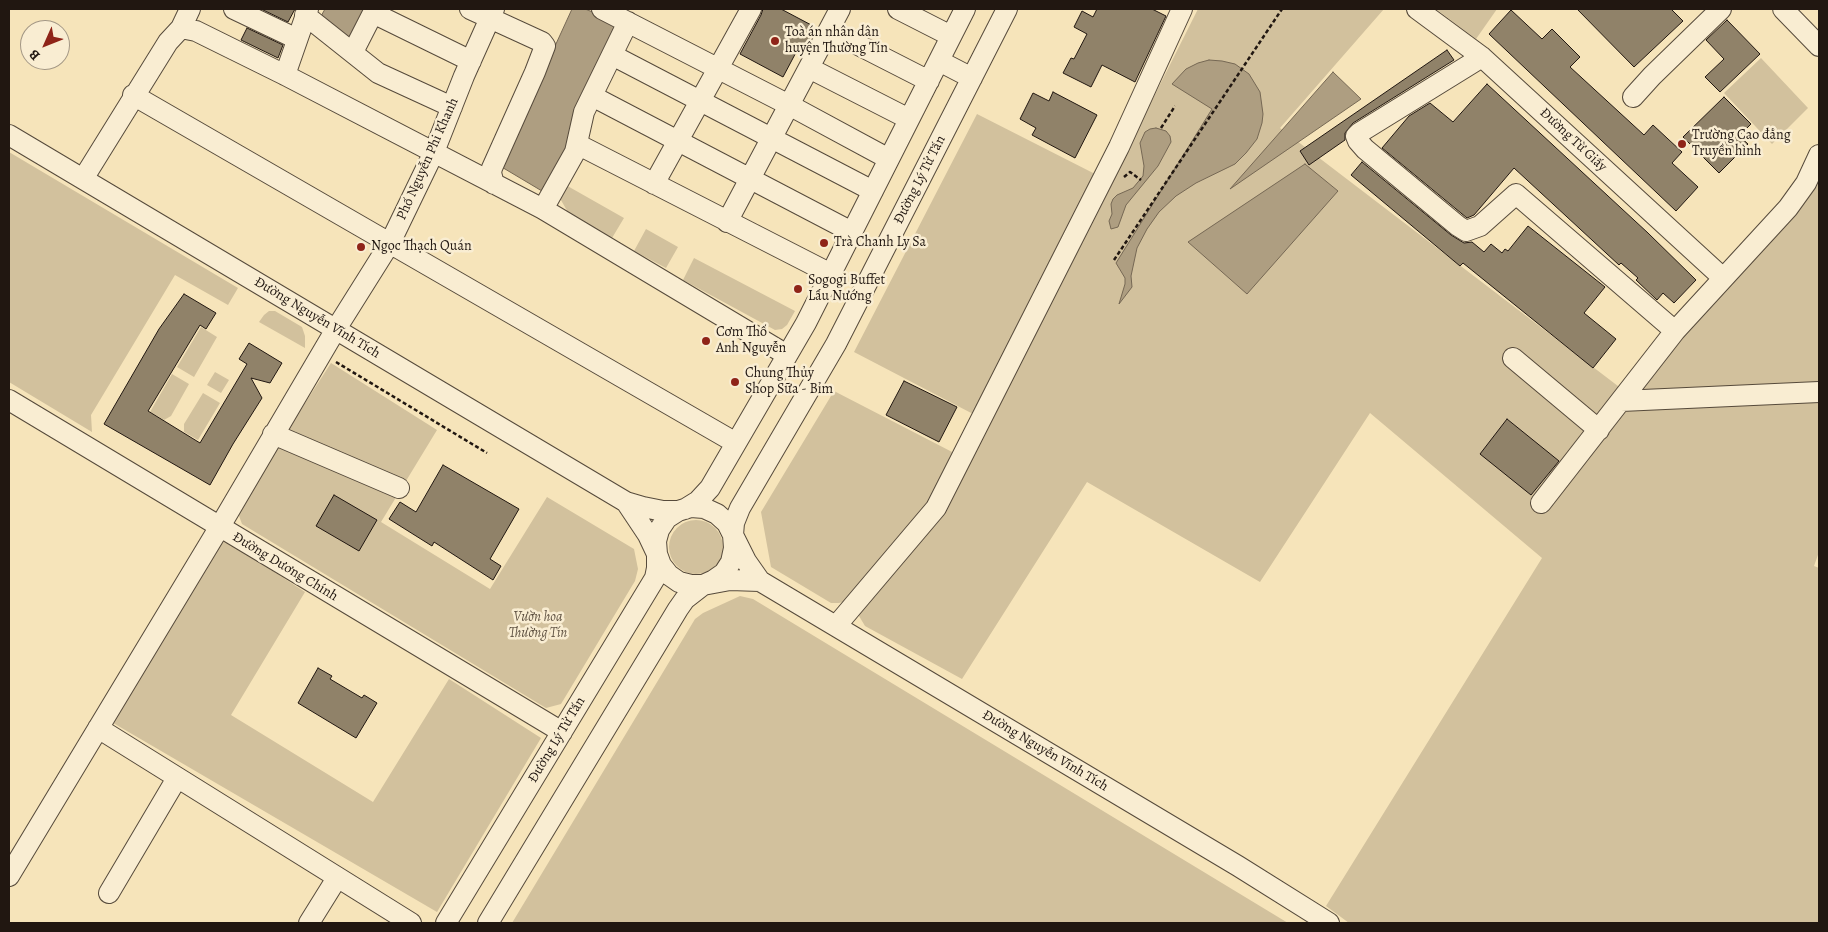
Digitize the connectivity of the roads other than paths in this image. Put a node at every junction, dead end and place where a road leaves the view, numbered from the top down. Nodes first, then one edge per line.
1 (190, 9) edge
2 (234, 9) edge
3 (470, 9) edge
4 (602, 9) edge
5 (750, 9) edge
6 (840, 9) edge
7 (898, 9) edge
8 (965, 9) edge
9 (1007, 9) edge
10 (1182, 9) edge
11 (1417, 9) edge
12 (1721, 9) edge
13 (1783, 9) edge
14 (374, 11) edge
15 (307, 12) edge
16 (492, 13) edge
17 (628, 22) junction
18 (180, 28) junction
19 (829, 30) junction
20 (951, 36) junction
21 (297, 39) junction
22 (1819, 46) edge
23 (353, 52) junction
24 (612, 55) junction
25 (1482, 57) junction
26 (471, 61) junction
27 (939, 61) junction
28 (718, 68) junction
29 (809, 68) junction
30 (285, 75) junction
31 (972, 78) junction
32 (929, 81) junction
33 (133, 95) junction
34 (592, 96) junction
35 (1633, 97) dead end
36 (700, 100) junction
37 (789, 105) junction
38 (452, 107) junction
39 (909, 119) junction
40 (9, 135) edge
41 (772, 138) junction
42 (678, 140) junction
43 (577, 144) junction
44 (434, 152) junction
45 (1819, 155) edge
46 (889, 159) junction
47 (751, 178) junction
48 (83, 179) junction
49 (494, 184) junction
50 (654, 184) junction
51 (873, 191) junction
52 (543, 209) junction
53 (727, 222) junction
54 (852, 232) junction
55 (390, 242) junction
56 (831, 274) junction
57 (1722, 278) junction
58 (336, 329) junction
59 (1675, 332) junction
60 (787, 355) junction
61 (1513, 358) dead end
62 (1819, 392) edge
63 (9, 400) edge
64 (1621, 401) junction
65 (1599, 430) junction
66 (273, 434) junction
67 (736, 443) junction
68 (399, 488) dead end
69 (626, 502) junction
70 (1541, 503) dead end
71 (681, 510) junction
72 (219, 528) junction
73 (733, 535) junction
74 (657, 554) junction
75 (760, 581) junction
76 (703, 585) junction
77 (836, 626) junction
78 (98, 728) junction
79 (562, 732) junction
80 (178, 778) junction
81 (9, 876) edge
82 (337, 878) junction
83 (109, 894) dead end
84 (309, 923) edge
85 (410, 923) edge
86 (446, 923) edge
87 (488, 923) edge
88 (1329, 923) edge

1 - 18 street
2 - 21 street
3 - 16 street
4 - 17 street
5 - 28 street
6 - 19 street
7 - 20 street
8 - 20 street
9 - 31 street, Đường Lý Tử Tấn
10 - 77 street
11 - 25 street, Đường Từ Giấy
12 - 35 street
13 - 22 street
14 - 23 street
14 - 26 street
15 - 21 street
15 - 23 street
16 - 26 street, Phố Nguyễn Phi Khanh
16 - 49 street
17 - 24 street
17 - 28 street
18 - 30 street
18 - 33 street
19 - 29 street
19 - 32 street
20 - 27 street
21 - 30 street
23 - 38 street
24 - 34 street
24 - 36 street
25 - 57 street, Đường Từ Giấy
25 - 59 street
26 - 38 street, Phố Nguyễn Phi Khanh
27 - 31 street
27 - 32 street
28 - 36 street
28 - 37 street
29 - 37 street
29 - 39 street
30 - 44 street
31 - 73 street, Đường Lý Tử Tấn
32 - 39 street
33 - 48 street
33 - 55 street
34 - 42 street
34 - 43 street
36 - 41 street
36 - 42 street
37 - 41 street
37 - 46 street
38 - 44 street, Phố Nguyễn Phi Khanh
39 - 46 street
40 - 48 street, Đường Nguyễn Vĩnh Tích
41 - 47 street
41 - 51 street
42 - 47 street
42 - 50 street
43 - 50 street
43 - 52 street
44 - 49 street
44 - 55 street, Phố Nguyễn Phi Khanh
45 - 57 street
46 - 51 street
47 - 53 street
47 - 54 street
48 - 58 street, Đường Nguyễn Vĩnh Tích
49 - 52 street
50 - 53 street
51 - 54 street
52 - 60 street
53 - 56 street
54 - 56 street
55 - 58 street, Phố Nguyễn Phi Khanh
55 - 67 street
56 - 60 street
57 - 59 street
58 - 66 street, Phố Nguyễn Phi Khanh
58 - 69 street, Đường Nguyễn Vĩnh Tích
59 - 64 street
60 - 67 street
61 - 65 street
62 - 64 street
63 - 72 street, Đường Dương Chính
64 - 65 street
65 - 70 street
66 - 68 street
66 - 72 street, Phố Nguyễn Phi Khanh
67 - 71 street
69 - 71 street
69 - 74 street
71 - 73 street
71 - 74 street
72 - 78 street, Phố Nguyễn Phi Khanh
72 - 79 street, Đường Dương Chính
73 - 75 street
73 - 76 street
74 - 76 street
74 - 79 street, Đường Lý Tử Tấn
75 - 76 street
75 - 77 street, Đường Nguyễn Vĩnh Tích
76 - 87 street
77 - 88 street, Đường Nguyễn Vĩnh Tích
78 - 80 street
78 - 81 street, Phố Nguyễn Phi Khanh
79 - 86 street, Đường Lý Tử Tấn
80 - 82 street
80 - 83 street
82 - 84 street
82 - 85 street

